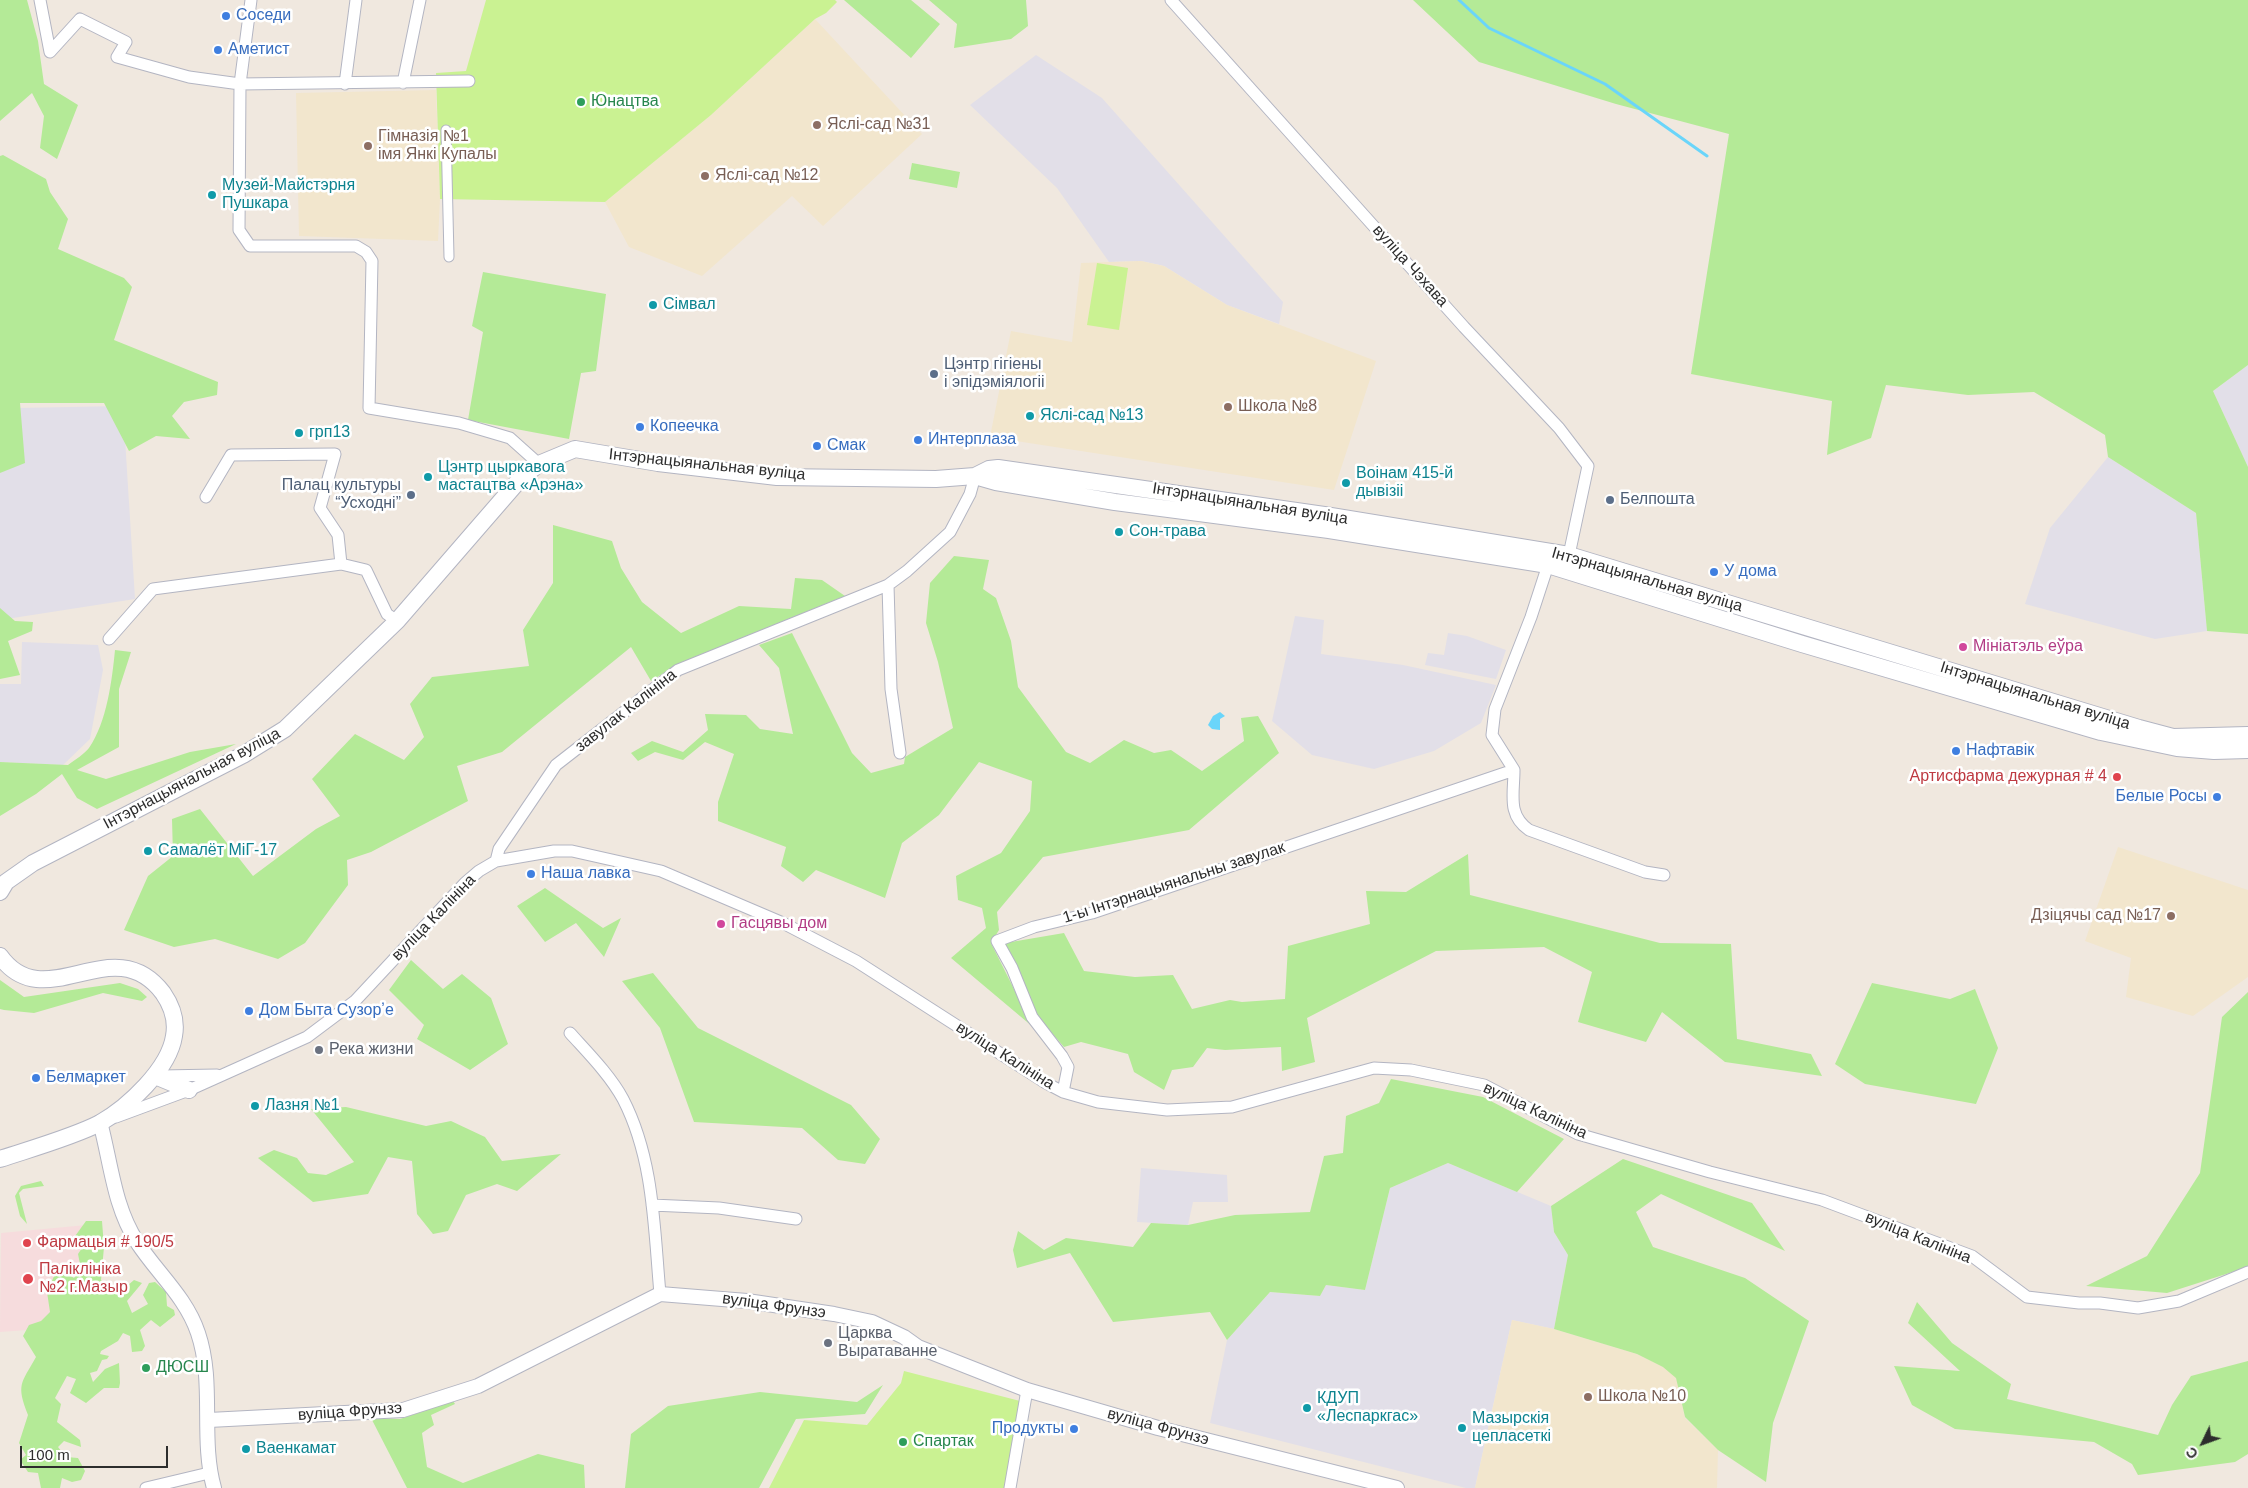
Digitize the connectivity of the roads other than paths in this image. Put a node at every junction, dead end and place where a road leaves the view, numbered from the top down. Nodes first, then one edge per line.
1 (40, 0) edge
2 (251, 0) edge
3 (356, 0) edge
4 (420, 0) edge
5 (1171, 0) edge
6 (469, 81) dead end
7 (403, 83) junction
8 (240, 84) junction
9 (345, 84) junction
10 (446, 130) dead end
11 (449, 257) dead end
12 (540, 464) junction
13 (975, 476) junction
14 (206, 497) dead end
15 (1330, 523) junction
16 (1570, 555) junction
17 (341, 564) junction
18 (1548, 565) junction
19 (1565, 571) junction
20 (888, 585) junction
21 (397, 621) junction
22 (110, 639) dead end
23 (1950, 679) junction
24 (2248, 735) edge
25 (2214, 744) junction
26 (2248, 750) edge
27 (900, 753) dead end
28 (1514, 770) junction
29 (496, 861) junction
30 (1664, 875) dead end
31 (0, 892) edge
32 (0, 956) edge
33 (570, 1033) dead end
34 (224, 1075) junction
35 (155, 1076) junction
36 (189, 1090) junction
37 (1063, 1092) junction
38 (100, 1122) junction
39 (0, 1159) edge
40 (652, 1205) junction
41 (796, 1219) dead end
42 (2248, 1272) edge
43 (660, 1294) junction
44 (1027, 1390) junction
45 (209, 1420) junction
46 (210, 1473) junction
47 (148, 1487) edge
48 (214, 1488) edge
49 (1010, 1488) edge
50 (1397, 1488) edge

1 - 8 street
2 - 8 street
3 - 9 street
4 - 7 street
5 - 16 street, вуліца Чэхава
6 - 7 street
7 - 9 street
8 - 9 street
8 - 12 street
10 - 11 street
12 - 13 main road, Інтэрнацыянальная вуліца
12 - 21 main road, Інтэрнацыянальная вуліца
13 - 15 main road, Інтэрнацыянальная вуліца
13 - 20 street, завулак Калініна
14 - 17 street
15 - 16 main road, Інтэрнацыянальная вуліца
15 - 18 main road, Інтэрнацыянальная вуліца
16 - 19 street
16 - 23 main road, Інтэрнацыянальная вуліца
17 - 21 street
17 - 22 street
18 - 19 main road, Інтэрнацыянальная вуліца
18 - 28 street
19 - 23 main road, Інтэрнацыянальная вуліца
20 - 27 street
20 - 29 street, завулак Калініна
21 - 31 main road, Інтэрнацыянальная вуліца
23 - 25 main road, Інтэрнацыянальная вуліца
24 - 25 main road, Інтэрнацыянальная вуліца
25 - 26 main road, Інтэрнацыянальная вуліца
28 - 30 street
28 - 37 street, 1-ы Інтэрнацыянальны завулак
29 - 34 street, вуліца Калініна
29 - 37 street, вуліца Калініна
32 - 35 main road
33 - 40 street
34 - 35 street
34 - 36 street, вуліца Калініна
35 - 36 main road
35 - 38 main road
36 - 38 street, вуліца Калініна
37 - 42 street, вуліца Калініна
38 - 39 main road
38 - 45 street
40 - 41 street
40 - 43 street
43 - 44 street, вуліца Фрунзэ
43 - 45 street, вуліца Фрунзэ
44 - 49 street
44 - 50 street, вуліца Фрунзэ
45 - 46 street
46 - 47 street
46 - 48 street

